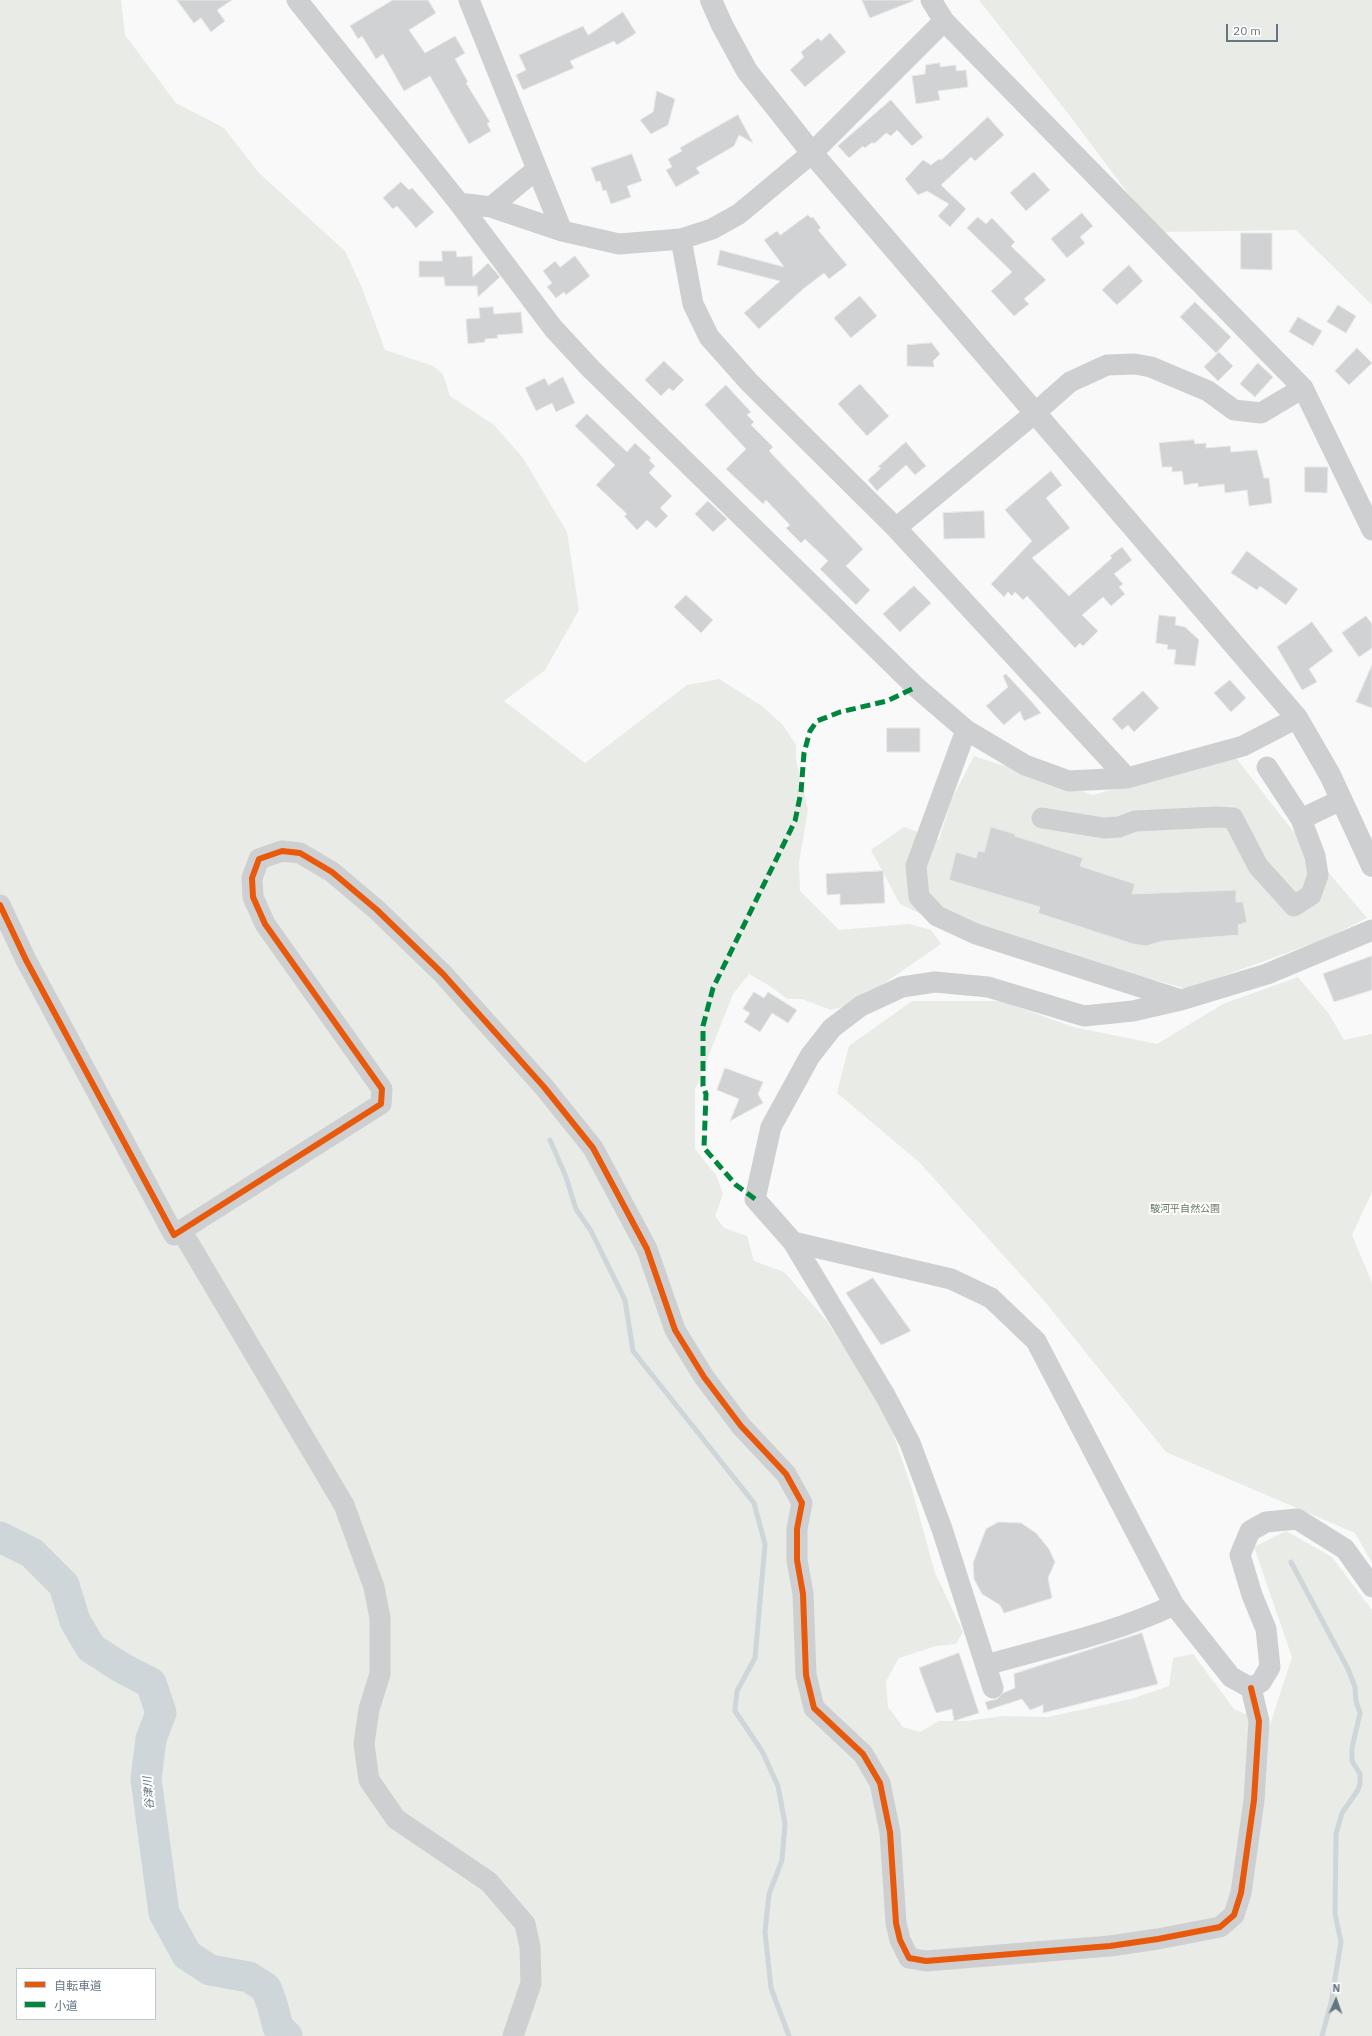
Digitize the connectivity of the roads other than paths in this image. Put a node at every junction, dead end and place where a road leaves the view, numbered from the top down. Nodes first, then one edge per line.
1 (297, 0) edge
2 (469, 0) edge
3 (711, 0) edge
4 (931, 0) edge
5 (944, 22) junction
6 (812, 153) junction
7 (537, 169) junction
8 (459, 203) junction
9 (491, 207) junction
10 (562, 231) junction
11 (681, 240) junction
12 (1304, 388) junction
13 (1035, 413) junction
14 (896, 528) junction
15 (1372, 530) edge
16 (1297, 718) junction
17 (966, 730) junction
18 (1267, 767) dead end
19 (1127, 778) junction
20 (1341, 800) junction
21 (1042, 818) dead end
22 (1301, 819) junction
23 (1372, 866) edge
24 (0, 905) edge
25 (1372, 930) edge
26 (1181, 1000) junction
27 (181, 1230) junction
28 (793, 1242) junction
29 (1372, 1587) edge
30 (1174, 1605) junction
31 (986, 1665) junction
32 (993, 1688) dead end
33 (1251, 1688) junction
34 (513, 2036) edge

1 - 8 street
2 - 7 street
3 - 6 street
4 - 5 street
5 - 6 street
5 - 12 street
6 - 11 street
6 - 13 street
7 - 9 street
7 - 10 street
8 - 9 street
8 - 17 street
9 - 10 street
10 - 11 street
11 - 14 street
12 - 13 street
12 - 15 street
13 - 14 street
13 - 16 street
14 - 19 street
16 - 19 street
16 - 20 street
17 - 19 street
17 - 26 street
18 - 22 street
20 - 22 street
20 - 23 street
21 - 22 street
24 - 27 street
25 - 26 street
26 - 28 street
27 - 33 street
27 - 34 street
28 - 30 street
28 - 31 street
29 - 33 street
30 - 31 street
30 - 33 street
31 - 32 street

